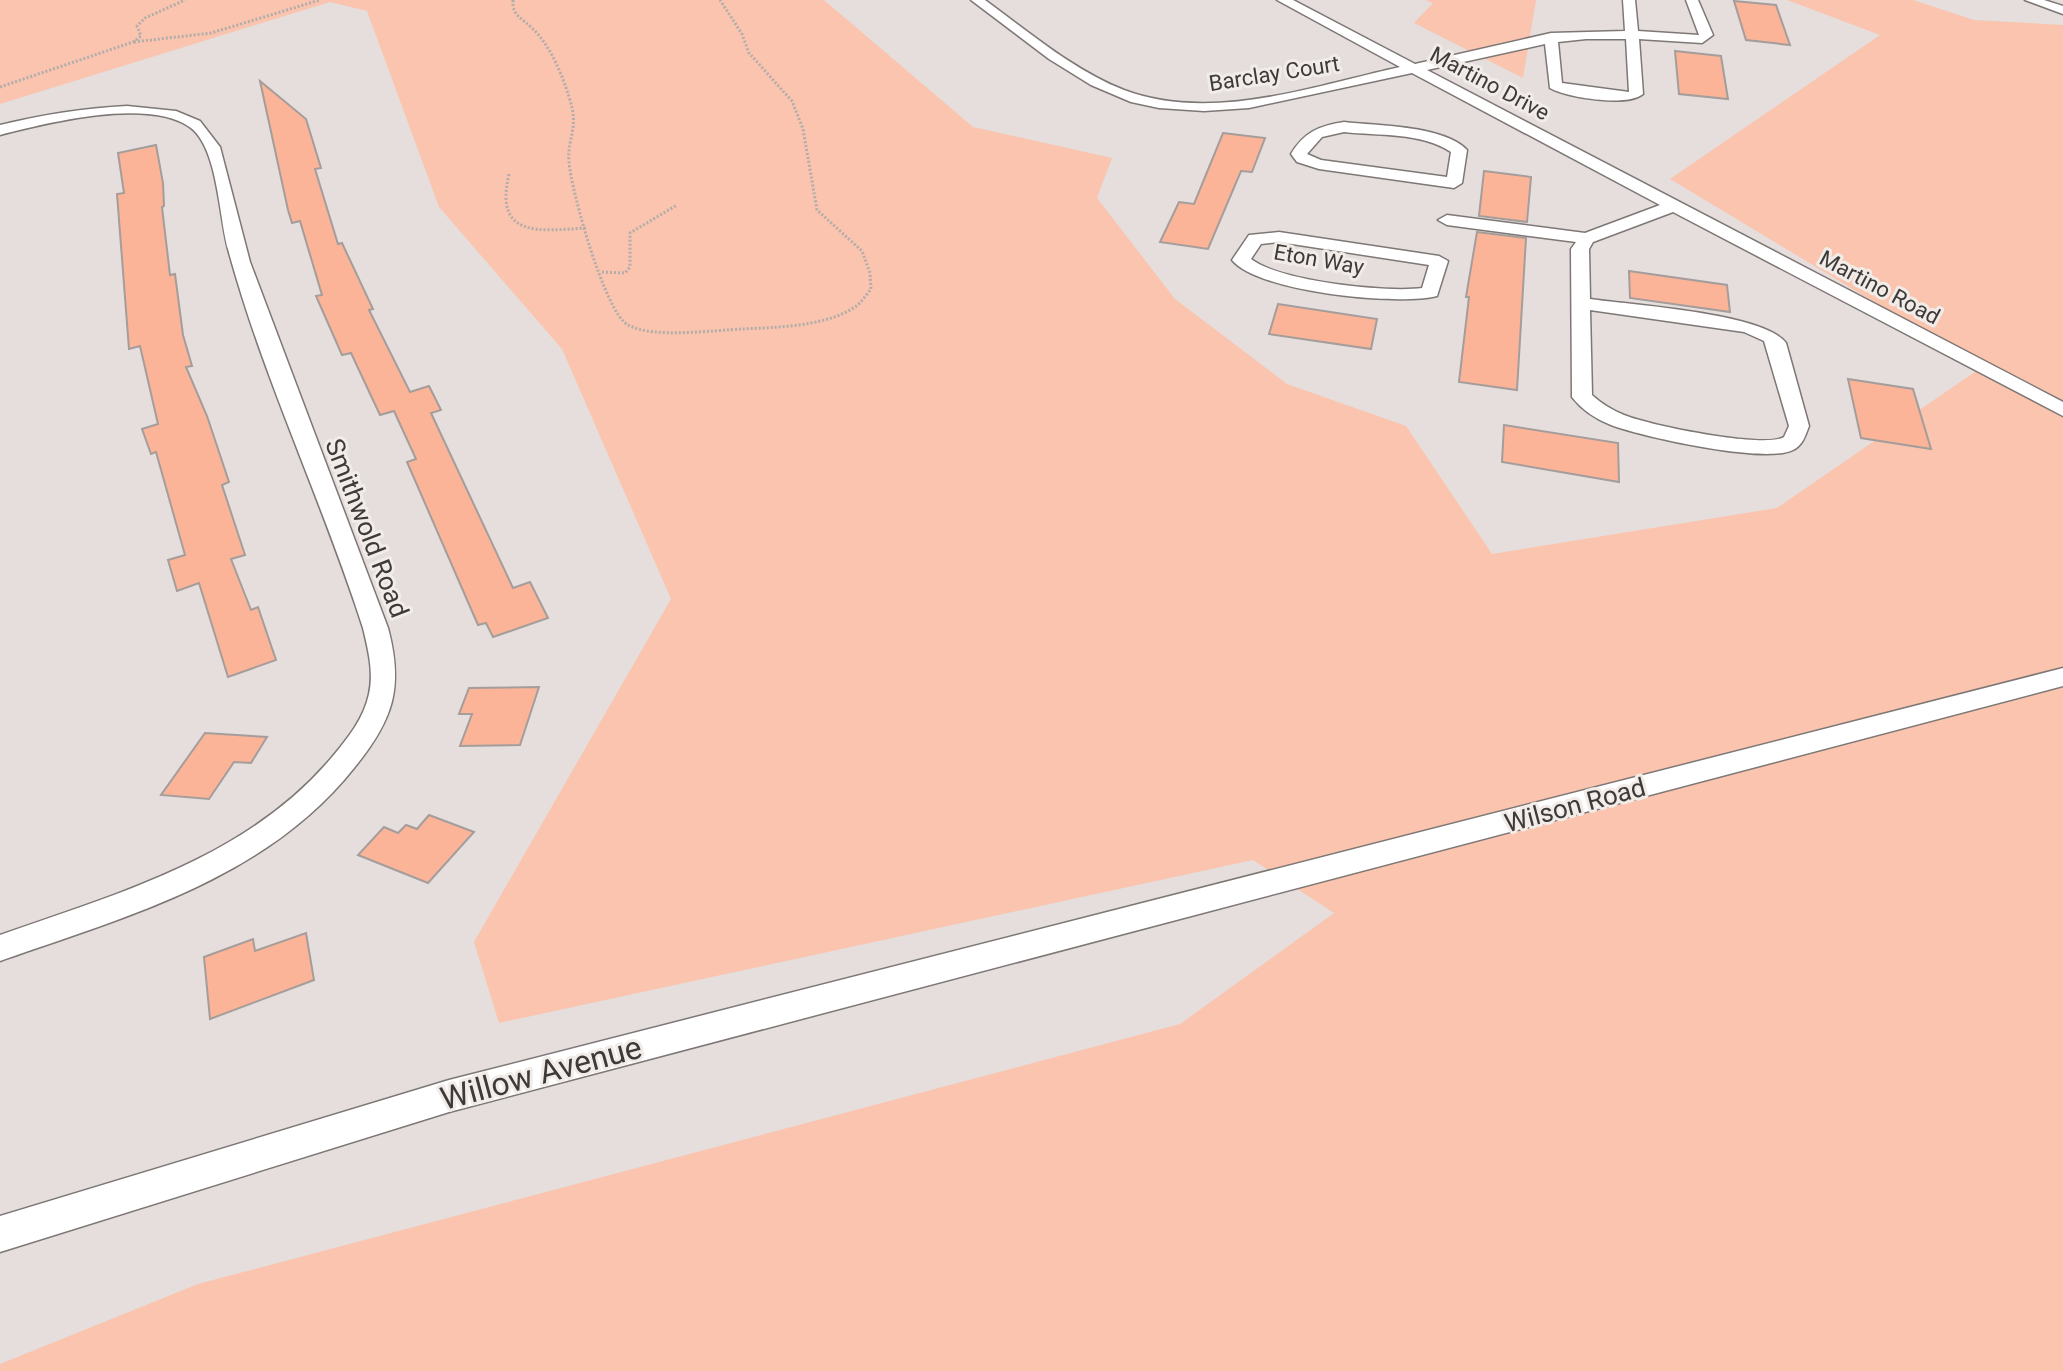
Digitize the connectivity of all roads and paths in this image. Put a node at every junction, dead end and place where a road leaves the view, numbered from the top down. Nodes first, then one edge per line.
1 (185, 0) edge
2 (320, 0) edge
3 (513, 0) edge
4 (720, 0) edge
5 (977, 0) edge
6 (1287, 0) edge
7 (1629, 0) edge
8 (1692, 0) edge
9 (2031, 0) edge
10 (2063, 10) edge
11 (1632, 35) junction
12 (1551, 37) junction
13 (133, 42) junction
14 (1415, 69) junction
15 (0, 87) edge
16 (0, 130) edge
17 (509, 174) dead end
18 (677, 205) dead end
19 (1675, 205) junction
20 (1447, 221) junction
21 (586, 228) junction
22 (1587, 238) junction
23 (601, 272) junction
24 (1581, 303) junction
25 (2063, 410) edge
26 (2063, 677) edge
27 (1088, 932) joint
28 (0, 948) edge
29 (0, 1234) edge

1 - 13 path
2 - 13 path
3 - 21 path
4 - 23 path
5 - 14 street, Barclay Court
6 - 14 street, Martino Drive
7 - 11 street
8 - 11 street, Barclay Court
9 - 10 street
11 - 12 street, Barclay Court
11 - 12 street
12 - 14 street, Barclay Court
13 - 15 path
14 - 19 street, Martino Drive
16 - 28 street, Smithwold Road
17 - 21 path
18 - 23 path
19 - 22 street, Eton Way
19 - 25 street, Martino Road
20 - 20 street, Eton Way
20 - 20 street, Eton Way
20 - 22 street, Eton Way
21 - 23 path
22 - 24 street
24 - 24 street
26 - 27 street, Wilson Road
27 - 29 street, Willow Avenue

